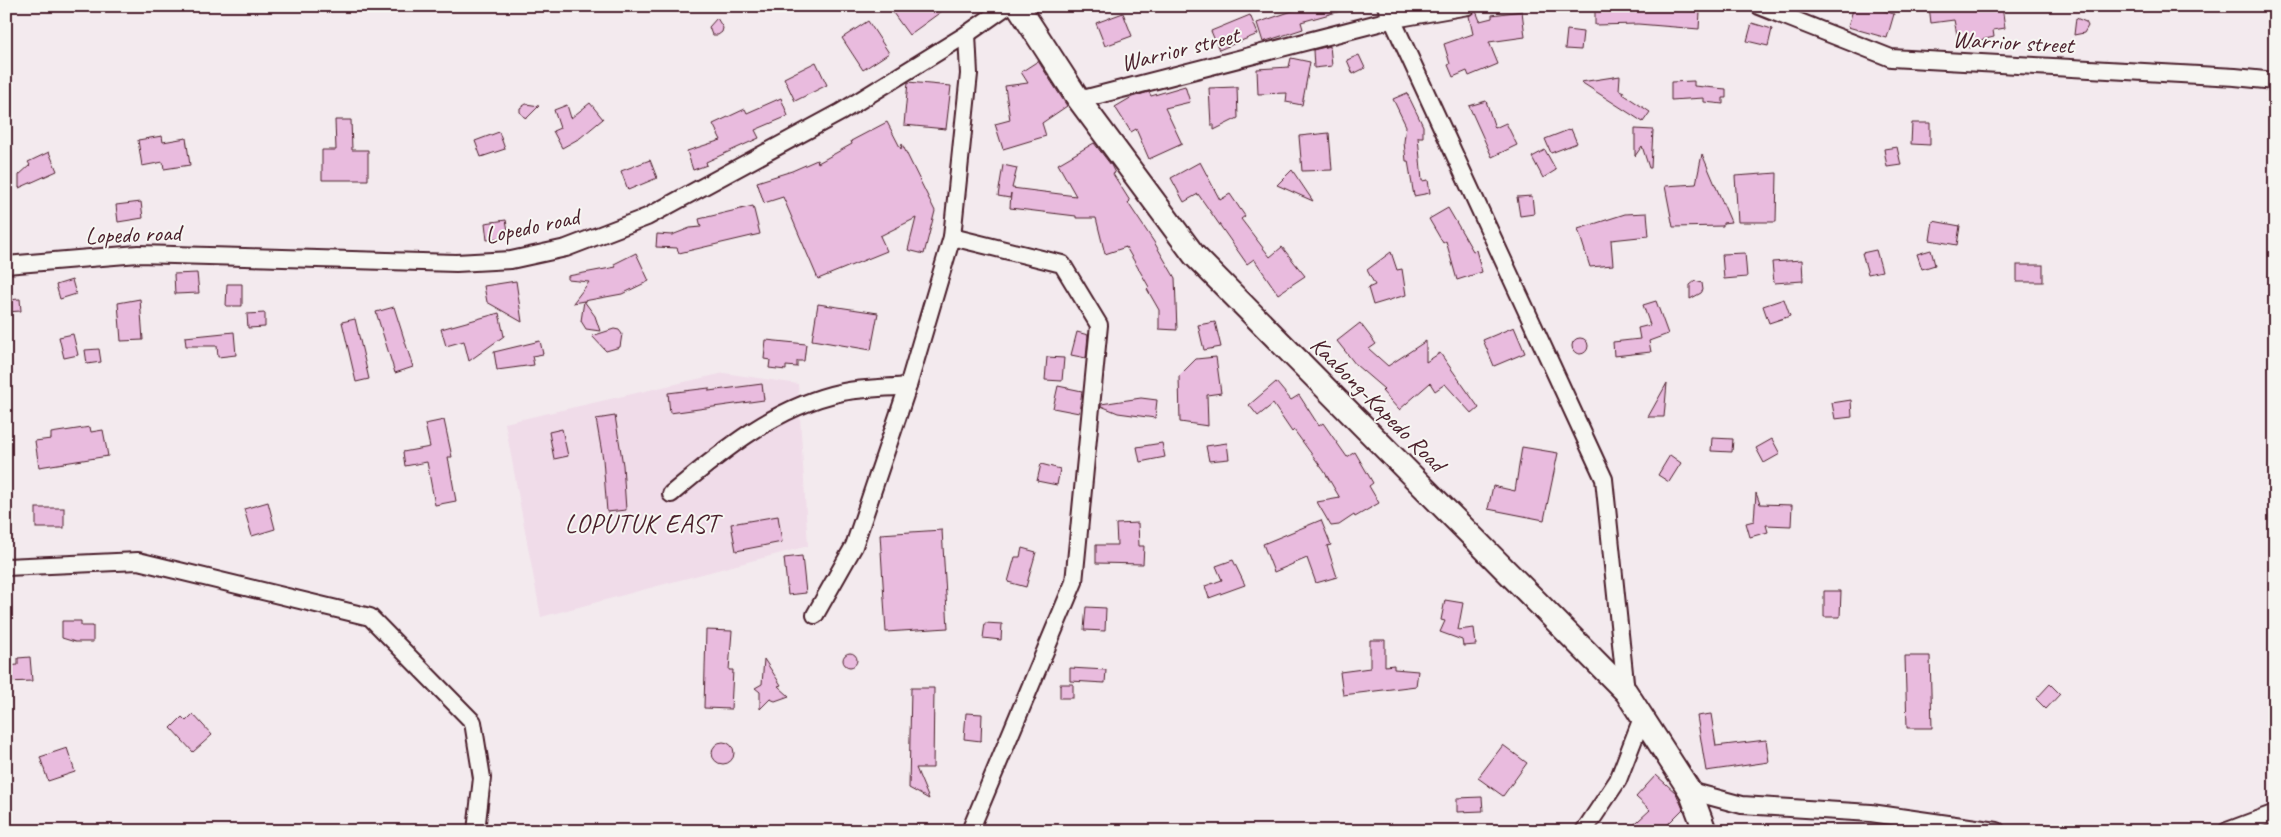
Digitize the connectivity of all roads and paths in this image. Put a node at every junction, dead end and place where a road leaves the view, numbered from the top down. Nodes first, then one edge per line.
1 (1008, 6) edge
2 (1018, 6) edge
3 (1468, 6) edge
4 (1759, 6) edge
5 (1390, 13) edge
6 (967, 34) junction
7 (2275, 82) edge
8 (1080, 100) junction
9 (952, 237) junction
10 (6, 265) edge
11 (908, 386) junction
12 (671, 494) dead end
13 (6, 567) edge
14 (815, 615) dead end
15 (1626, 692) junction
16 (1642, 718) junction
17 (1690, 791) junction
18 (2275, 813) edge
19 (476, 831) edge
20 (970, 831) edge
21 (1584, 831) edge
22 (1705, 831) edge
23 (1997, 831) edge
24 (2227, 831) edge

1 - 6 street, Lopedo road
2 - 8 main road, Kaabong-Kapedo Road
3 - 5 street, Warrior street
4 - 7 street, Warrior street
5 - 8 street, Warrior street
5 - 15 street
6 - 9 street
6 - 10 street, Lopedo road
8 - 15 main road, Kaabong-Kapedo Road
9 - 11 street
9 - 20 street
11 - 12 street
11 - 14 street
13 - 19 street
15 - 16 main road, Kaabong-Kapedo Road
16 - 17 main road, Kaabong-Kapedo Road
16 - 21 street
17 - 22 main road, Kaabong-Kapedo Road
17 - 23 street
18 - 24 street

